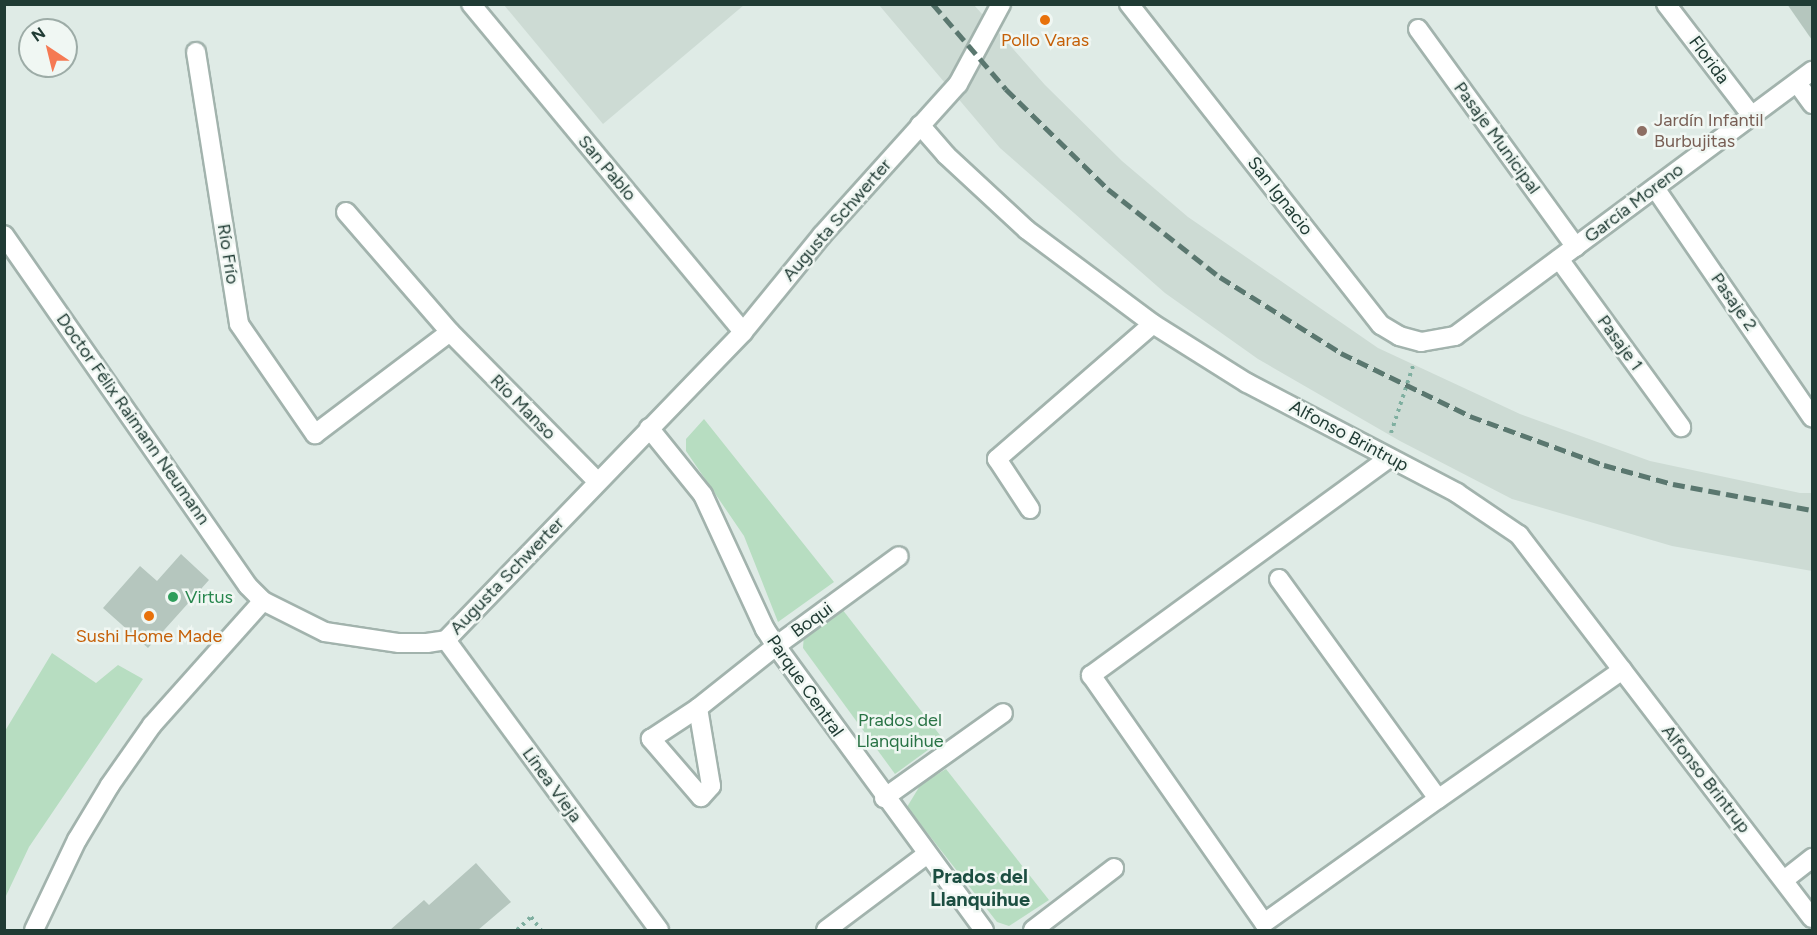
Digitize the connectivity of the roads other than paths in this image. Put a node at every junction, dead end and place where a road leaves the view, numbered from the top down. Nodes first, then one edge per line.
1 (471, 4) edge
2 (1001, 4) edge
3 (1669, 5) edge
4 (1136, 7) edge
5 (1418, 29) dead end
6 (196, 52) dead end
7 (1812, 71) edge
8 (1797, 83) junction
9 (1812, 104) edge
10 (1752, 116) junction
11 (920, 125) junction
12 (1655, 188) junction
13 (346, 212) dead end
14 (4, 235) edge
15 (1576, 247) junction
16 (1559, 259) junction
17 (1153, 324) junction
18 (450, 332) junction
19 (743, 332) junction
20 (1455, 336) joint
21 (1812, 417) edge
22 (1681, 427) dead end
23 (649, 428) junction
24 (1386, 456) junction
25 (597, 481) junction
26 (1030, 509) dead end
27 (899, 556) dead end
28 (1279, 579) dead end
29 (263, 601) junction
30 (446, 640) junction
31 (776, 646) junction
32 (1622, 669) junction
33 (698, 708) junction
34 (1003, 712) dead end
35 (884, 798) junction
36 (1438, 799) junction
37 (926, 855) junction
38 (1812, 858) edge
39 (1114, 868) dead end
40 (1784, 880) junction
41 (1812, 918) edge
42 (846, 924) edge
43 (33, 930) edge
44 (659, 930) edge
45 (826, 930) edge
46 (984, 930) edge
47 (1033, 930) edge

1 - 19 street, San Pablo
2 - 11 street
3 - 10 street, Florida
4 - 20 street, San Ignacio
5 - 15 street, Pasaje Municipal
6 - 18 street, Río Frío
7 - 8 street, García Moreno
8 - 9 street
8 - 10 street, García Moreno
10 - 12 street, García Moreno
11 - 17 street, Alfonso Brintrup
11 - 19 street, Augusta Schwerter
12 - 15 street, García Moreno
12 - 21 street, Pasaje 2
13 - 18 street, Río Manso
14 - 29 street, Doctor Félix Raimann Neumann
15 - 16 street, García Moreno
16 - 20 street, García Moreno
16 - 22 street, Pasaje 1
17 - 24 street, Alfonso Brintrup
17 - 26 street
18 - 25 street, Río Manso
19 - 23 street, Augusta Schwerter
23 - 25 street, Augusta Schwerter
23 - 31 street, Parque Central
24 - 32 street, Alfonso Brintrup
24 - 36 street
25 - 30 street, Augusta Schwerter
27 - 31 street, Boqui
28 - 36 street
29 - 30 street, Augusta Schwerter
29 - 43 street
30 - 44 street, Línea Vieja
31 - 33 street, Boqui
31 - 35 street, Parque Central
32 - 36 street
32 - 40 street, Alfonso Brintrup
33 - 33 street, Boqui
34 - 35 street
35 - 37 street, Parque Central
37 - 42 street
37 - 46 street, Parque Central
38 - 40 street
39 - 47 street
40 - 41 street, Alfonso Brintrup
42 - 45 street

